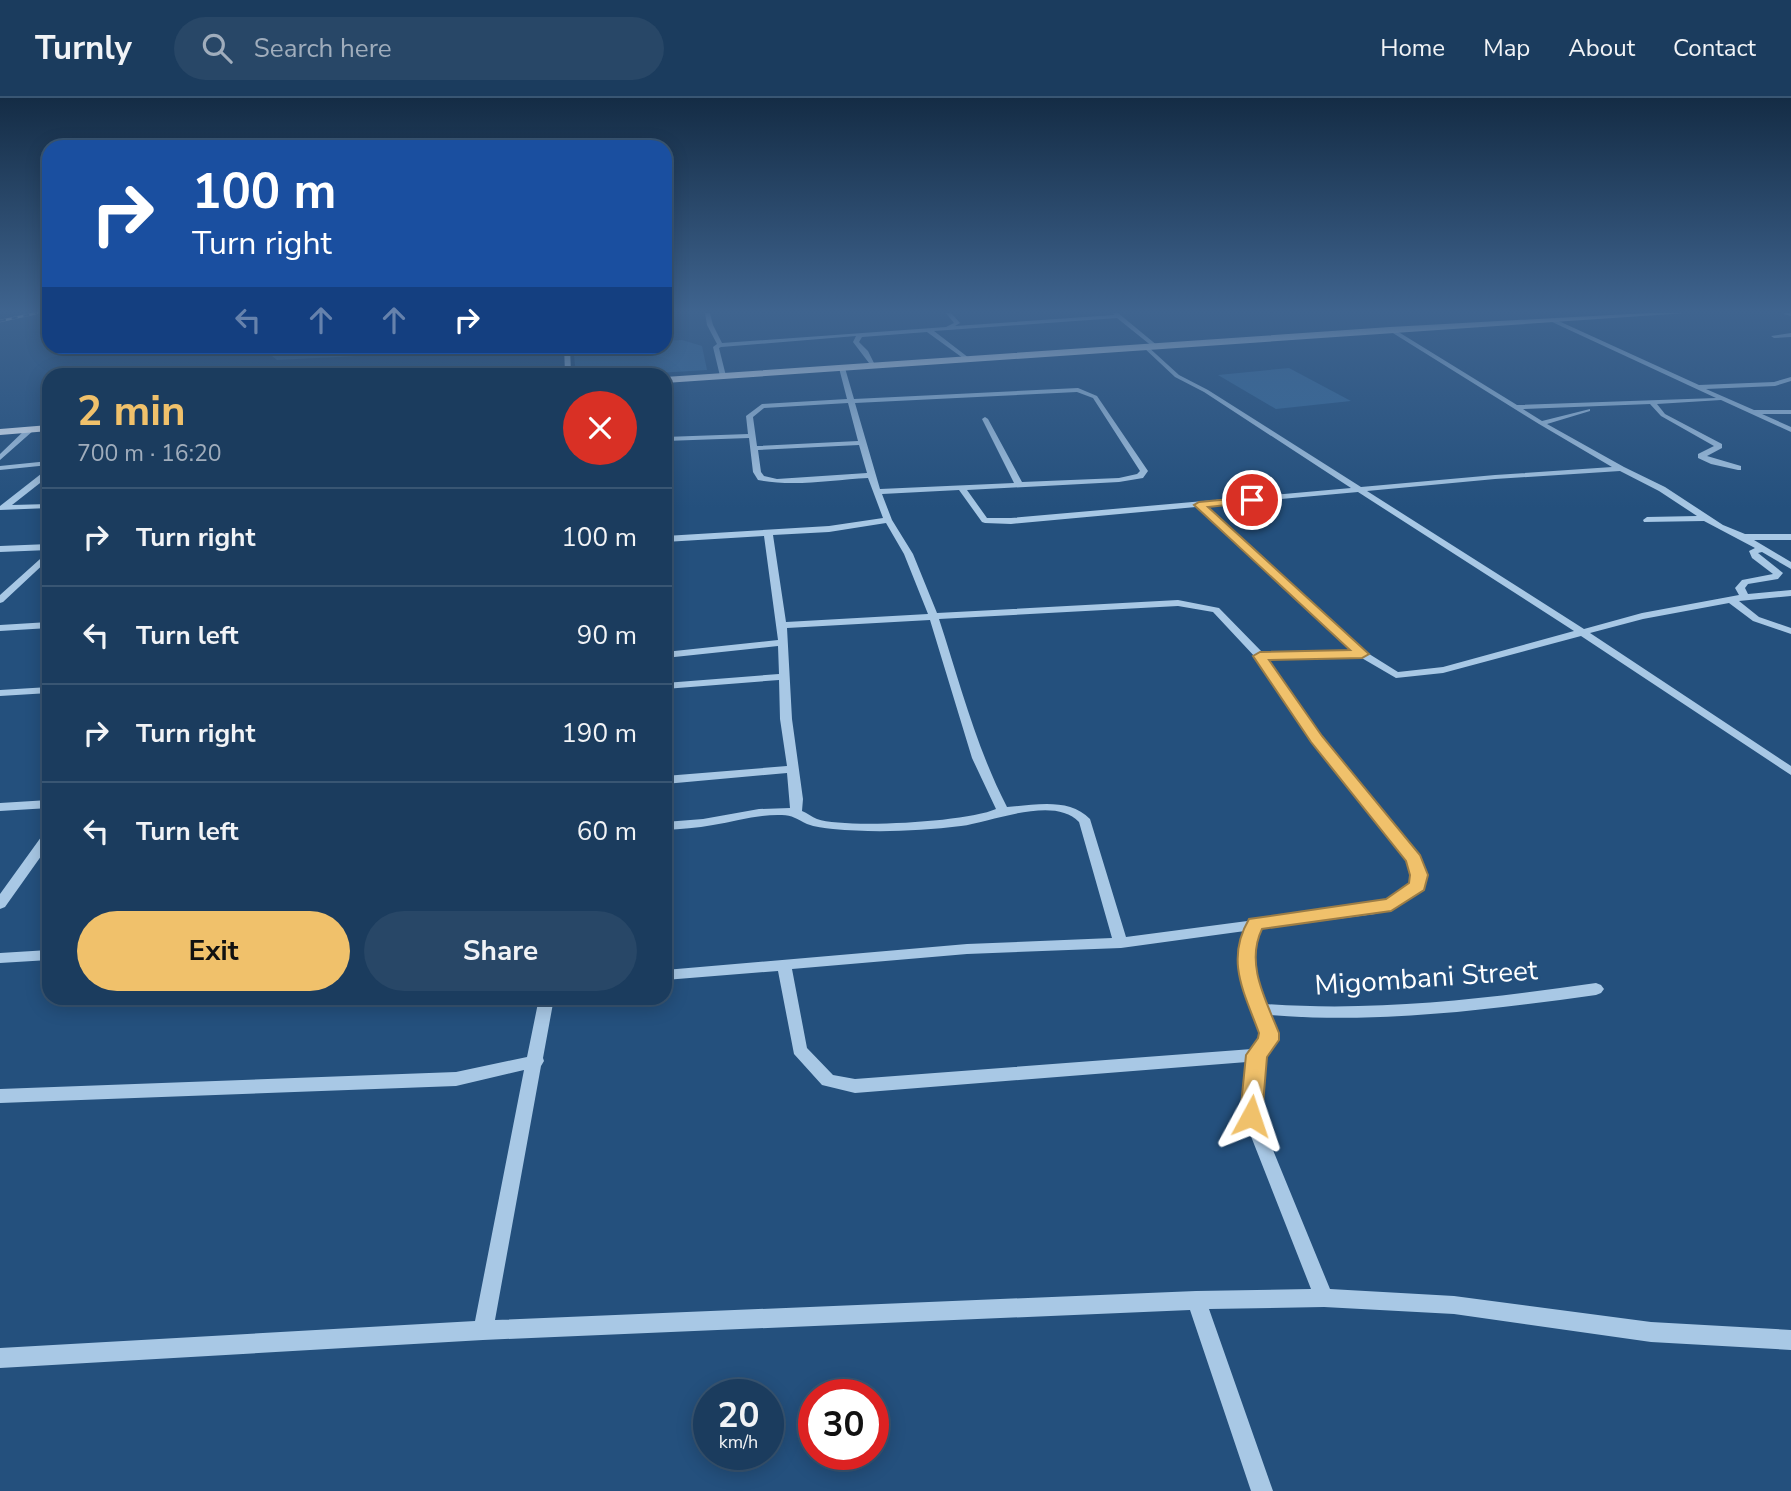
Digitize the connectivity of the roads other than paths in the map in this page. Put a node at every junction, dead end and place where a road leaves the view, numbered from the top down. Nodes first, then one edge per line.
1 (695, 378) edge
2 (845, 378) edge
3 (1180, 378) edge
4 (1470, 378) edge
5 (1675, 378) edge
6 (1787, 378) edge
7 (672, 380) edge
8 (1694, 387) junction
9 (852, 400) junction
10 (1722, 400) junction
11 (1609, 404) junction
12 (1653, 404) junction
13 (1517, 407) junction
14 (1755, 412) junction
15 (1791, 412) edge
16 (985, 419) dead end
17 (1541, 423) junction
18 (42, 429) edge
19 (30, 430) junction
20 (1791, 430) edge
21 (0, 432) edge
22 (752, 436) junction
23 (672, 439) edge
24 (863, 443) junction
25 (753, 448) junction
26 (0, 458) edge
27 (42, 464) edge
28 (0, 468) edge
29 (1738, 468) dead end
30 (1621, 469) junction
31 (871, 475) junction
32 (42, 477) edge
33 (1019, 485) junction
34 (961, 487) junction
35 (1360, 490) junction
36 (876, 492) junction
37 (1199, 505) junction
38 (42, 506) edge
39 (2, 508) edge
40 (1705, 518) junction
41 (888, 520) junction
42 (1647, 520) dead end
43 (768, 533) junction
44 (1744, 537) junction
45 (1791, 537) edge
46 (672, 539) edge
47 (42, 547) edge
48 (1762, 548) junction
49 (0, 549) edge
50 (42, 560) edge
51 (1791, 566) edge
52 (1791, 593) edge
53 (1745, 597) junction
54 (1, 598) edge
55 (1730, 599) junction
56 (934, 617) junction
57 (42, 625) edge
58 (782, 625) junction
59 (0, 628) edge
60 (1791, 631) edge
61 (1582, 632) junction
62 (781, 643) junction
63 (672, 654) edge
64 (1362, 654) junction
65 (1260, 656) junction
66 (782, 677) junction
67 (672, 685) edge
68 (42, 690) edge
69 (0, 693) edge
70 (1788, 767) edge
71 (792, 769) junction
72 (672, 779) edge
73 (42, 804) edge
74 (0, 807) edge
75 (1003, 811) junction
76 (796, 812) junction
77 (672, 825) edge
78 (42, 846) edge
79 (0, 904) edge
80 (1255, 924) junction
81 (1219, 930) junction
82 (1248, 940) junction
83 (1121, 943) junction
84 (42, 955) edge
85 (0, 958) edge
86 (784, 964) junction
87 (672, 974) edge
88 (1595, 989) dead end
89 (545, 1005) edge
90 (1259, 1009) junction
91 (1256, 1055) junction
92 (536, 1061) junction
93 (0, 1096) edge
94 (1324, 1298) junction
95 (1196, 1300) junction
96 (483, 1330) junction
97 (1791, 1339) edge
98 (0, 1358) edge
99 (1262, 1491) edge

1 - 7 main road
2 - 9 street
3 - 35 street
4 - 13 street
5 - 8 street
6 - 8 street
8 - 10 street
9 - 22 street
9 - 24 street
9 - 33 street
10 - 12 street
10 - 14 street
11 - 12 street
11 - 13 street
11 - 17 street
12 - 29 street
13 - 17 street
14 - 15 street
14 - 20 street
16 - 33 street
17 - 30 street
18 - 19 main road
19 - 21 main road
19 - 26 street
22 - 23 street
22 - 25 street
24 - 25 street
24 - 31 street
25 - 31 street
27 - 28 street
30 - 35 street
30 - 40 street
31 - 36 street
32 - 39 street
33 - 34 street
34 - 36 street
34 - 37 street
35 - 37 street
35 - 61 street
36 - 41 street
37 - 64 street
38 - 39 street
40 - 42 street
40 - 44 street
41 - 43 street
41 - 56 street
43 - 46 street
43 - 58 street
44 - 45 street
44 - 48 street
47 - 49 street
48 - 51 street
48 - 53 street
50 - 54 street
52 - 53 street
53 - 55 street
55 - 60 street
55 - 61 street
56 - 58 street
56 - 65 street
56 - 75 street
57 - 59 street
58 - 62 street
61 - 64 street
61 - 70 street
62 - 63 street
62 - 66 street
64 - 65 street
65 - 80 street
66 - 67 street
66 - 71 street
68 - 69 street
71 - 72 street
71 - 76 street
73 - 74 street
75 - 76 street
75 - 83 street
76 - 77 street
78 - 79 street
80 - 81 street
80 - 82 street
81 - 82 street
81 - 83 street
82 - 90 street
83 - 86 street
84 - 85 street
86 - 87 street
86 - 91 street
88 - 90 street, Migombani Street
89 - 92 street
90 - 91 street
91 - 94 street
92 - 93 street
92 - 96 street
94 - 95 street
94 - 97 street
95 - 96 street
95 - 99 street
96 - 98 street

